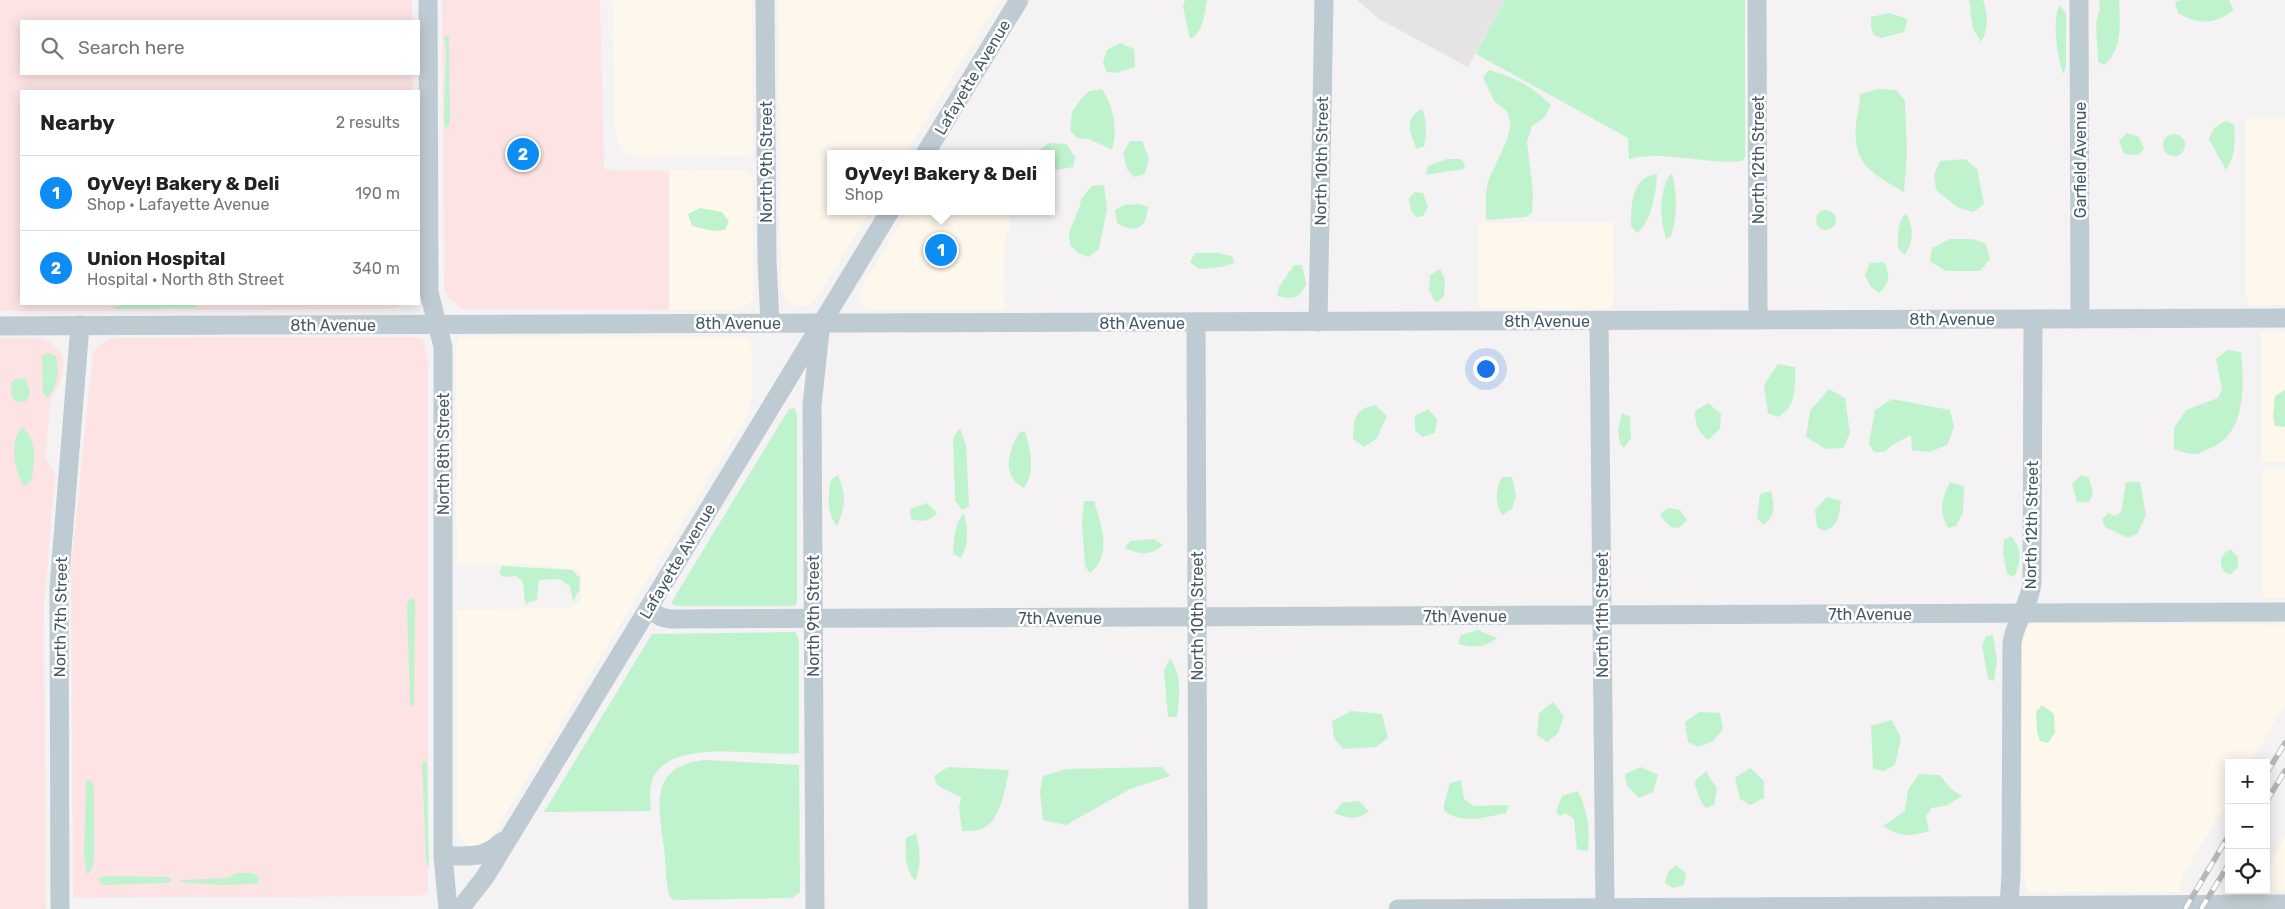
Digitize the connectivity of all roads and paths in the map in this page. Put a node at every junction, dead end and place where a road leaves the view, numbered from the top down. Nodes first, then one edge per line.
1 (428, 0) edge
2 (766, 0) edge
3 (1019, 0) edge
4 (1324, 0) edge
5 (1757, 0) edge
6 (2079, 0) edge
7 (927, 150) edge
8 (888, 215) edge
9 (2285, 318) edge
10 (2032, 319) junction
11 (2080, 319) junction
12 (1758, 320) junction
13 (1599, 321) junction
14 (1318, 322) junction
15 (770, 323) junction
16 (1196, 323) junction
17 (437, 324) junction
18 (821, 324) junction
19 (0, 326) edge
20 (80, 326) junction
21 (648, 609) junction
22 (2285, 612) edge
23 (2022, 613) junction
24 (1602, 615) junction
25 (1197, 617) junction
26 (813, 619) junction
27 (512, 833) junction
28 (443, 856) junction
29 (2285, 904) edge
30 (2009, 906) junction
31 (1605, 908) edge
32 (60, 909) edge
33 (448, 909) edge
34 (460, 909) edge
35 (815, 909) edge
36 (1198, 909) edge
37 (1398, 909) edge

1 - 17 street, North 8th Street
2 - 15 street, North 9th Street
3 - 7 street, Lafayette Avenue
4 - 14 street, North 10th Street
5 - 12 street, North 12th Street
6 - 11 street, Garfield Avenue
8 - 18 street, Lafayette Avenue
9 - 11 street, 8th Avenue
10 - 11 street, 8th Avenue
10 - 12 street, 8th Avenue
10 - 23 street, North 12th Street
12 - 13 street, 8th Avenue
13 - 14 street, 8th Avenue
13 - 24 street, North 11th Street
14 - 16 street, 8th Avenue
15 - 17 street, 8th Avenue
15 - 18 street, 8th Avenue
16 - 18 street, 8th Avenue
16 - 25 street, North 10th Street
17 - 20 street, 8th Avenue
17 - 28 street, North 8th Street
18 - 21 street, Lafayette Avenue
18 - 26 street, North 9th Street
19 - 20 street, 8th Avenue
20 - 32 street, North 7th Street
21 - 26 street, 7th Avenue
21 - 27 street, Lafayette Avenue
22 - 23 street, 7th Avenue
23 - 24 street, 7th Avenue
23 - 30 street, North 12th Street
24 - 25 street, 7th Avenue
24 - 31 street, North 11th Street
25 - 26 street, 7th Avenue
25 - 36 street, North 10th Street
26 - 35 street, North 9th Street
27 - 28 street
27 - 34 street, Lafayette Avenue
28 - 33 street, North 8th Street
29 - 30 street
30 - 31 street
31 - 37 street

